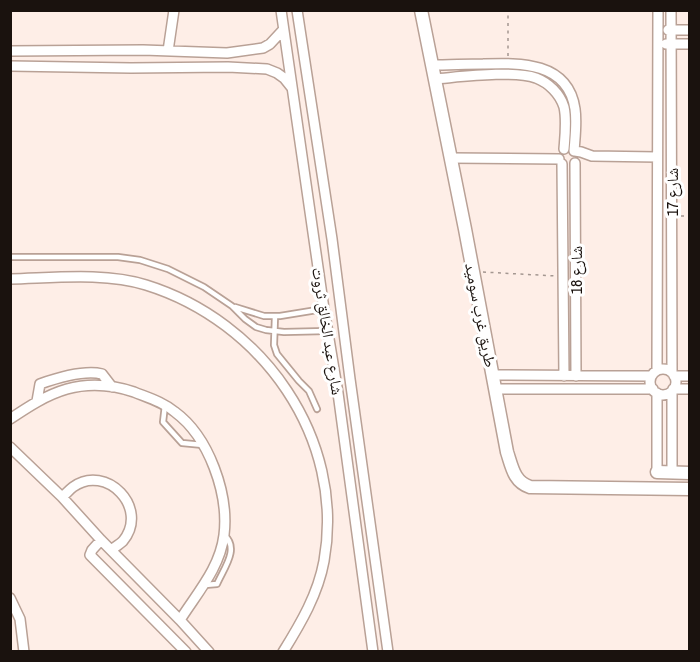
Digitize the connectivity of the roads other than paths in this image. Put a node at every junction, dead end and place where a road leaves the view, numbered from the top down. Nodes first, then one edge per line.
1 (174, 10) edge
2 (281, 10) edge
3 (297, 10) edge
4 (421, 10) edge
5 (658, 10) edge
6 (671, 10) edge
7 (283, 30) junction
8 (657, 30) junction
9 (672, 30) junction
10 (690, 30) edge
11 (657, 44) junction
12 (672, 44) junction
13 (690, 44) edge
14 (15, 51) edge
15 (168, 51) junction
16 (227, 53) junction
17 (432, 65) junction
18 (14, 67) edge
19 (228, 67) junction
20 (434, 79) junction
21 (292, 89) junction
22 (573, 155) junction
23 (657, 157) junction
24 (451, 158) junction
25 (561, 162) junction
26 (332, 239) junction
27 (315, 242) junction
28 (10, 257) edge
29 (10, 279) edge
30 (232, 306) junction
31 (324, 309) junction
32 (275, 316) junction
33 (274, 331) junction
34 (328, 331) junction
35 (654, 373) junction
36 (673, 374) junction
37 (493, 375) junction
38 (564, 376) junction
39 (576, 376) junction
40 (690, 376) edge
41 (112, 387) junction
42 (495, 389) junction
43 (690, 389) edge
44 (672, 390) junction
45 (655, 391) junction
46 (37, 401) junction
47 (165, 405) junction
48 (317, 409) dead end
49 (10, 419) edge
50 (203, 445) junction
51 (10, 447) edge
52 (657, 472) joint
53 (672, 472) junction
54 (690, 473) edge
55 (690, 489) edge
56 (62, 497) junction
57 (101, 540) junction
58 (111, 550) junction
59 (10, 598) edge
60 (13, 610) edge
61 (180, 620) junction
62 (24, 651) edge
63 (186, 651) edge
64 (209, 651) edge
65 (283, 651) edge
66 (373, 651) edge
67 (388, 651) edge

1 - 15 street
2 - 7 street, شارع عبد الخالق ثروت
3 - 26 street, شارع عبد الخالق ثروت
4 - 17 street, طريق غرب سوميد
5 - 8 street, شارع 17
6 - 9 street, شارع 17
7 - 16 street
7 - 21 street, شارع عبد الخالق ثروت
8 - 9 street
8 - 11 street, شارع 17
9 - 10 street
9 - 12 street, شارع 17
11 - 12 street
11 - 23 street, شارع 17
12 - 13 street
12 - 36 street, شارع 17
14 - 15 street
14 - 18 street
15 - 16 street
16 - 19 street
17 - 20 street, طريق غرب سوميد
17 - 22 street, شارع 18
18 - 19 street
19 - 21 street
20 - 22 street, شارع 18
20 - 24 street, طريق غرب سوميد
21 - 27 street, شارع عبد الخالق ثروت
22 - 23 street
22 - 25 street
22 - 25 street
22 - 39 street, شارع 18
23 - 35 street, شارع 17
24 - 25 street
24 - 37 street, طريق غرب سوميد
25 - 38 street, شارع 18
26 - 27 street
26 - 67 street, شارع عبد الخالق ثروت
27 - 31 street, شارع عبد الخالق ثروت
28 - 30 lane
29 - 65 street
30 - 32 lane
30 - 33 lane
31 - 32 lane
31 - 34 street, شارع عبد الخالق ثروت
32 - 33 lane
33 - 34 lane
33 - 48 lane
34 - 66 street, شارع عبد الخالق ثروت
35 - 36 street
35 - 39 street
35 - 45 street
36 - 40 street
36 - 44 street
37 - 38 street
37 - 42 street, طريق غرب سوميد
38 - 39 street
41 - 46 street
41 - 46 street
41 - 47 street
42 - 45 street
42 - 55 street, طريق غرب سوميد
43 - 44 street
44 - 45 street
44 - 53 street
45 - 52 street
46 - 49 street
47 - 50 street
47 - 50 lane
50 - 61 street
51 - 56 street
52 - 53 street
53 - 54 street
56 - 57 street
56 - 58 street
57 - 58 street
57 - 63 street
58 - 61 street
59 - 60 street
60 - 62 street
61 - 64 street

